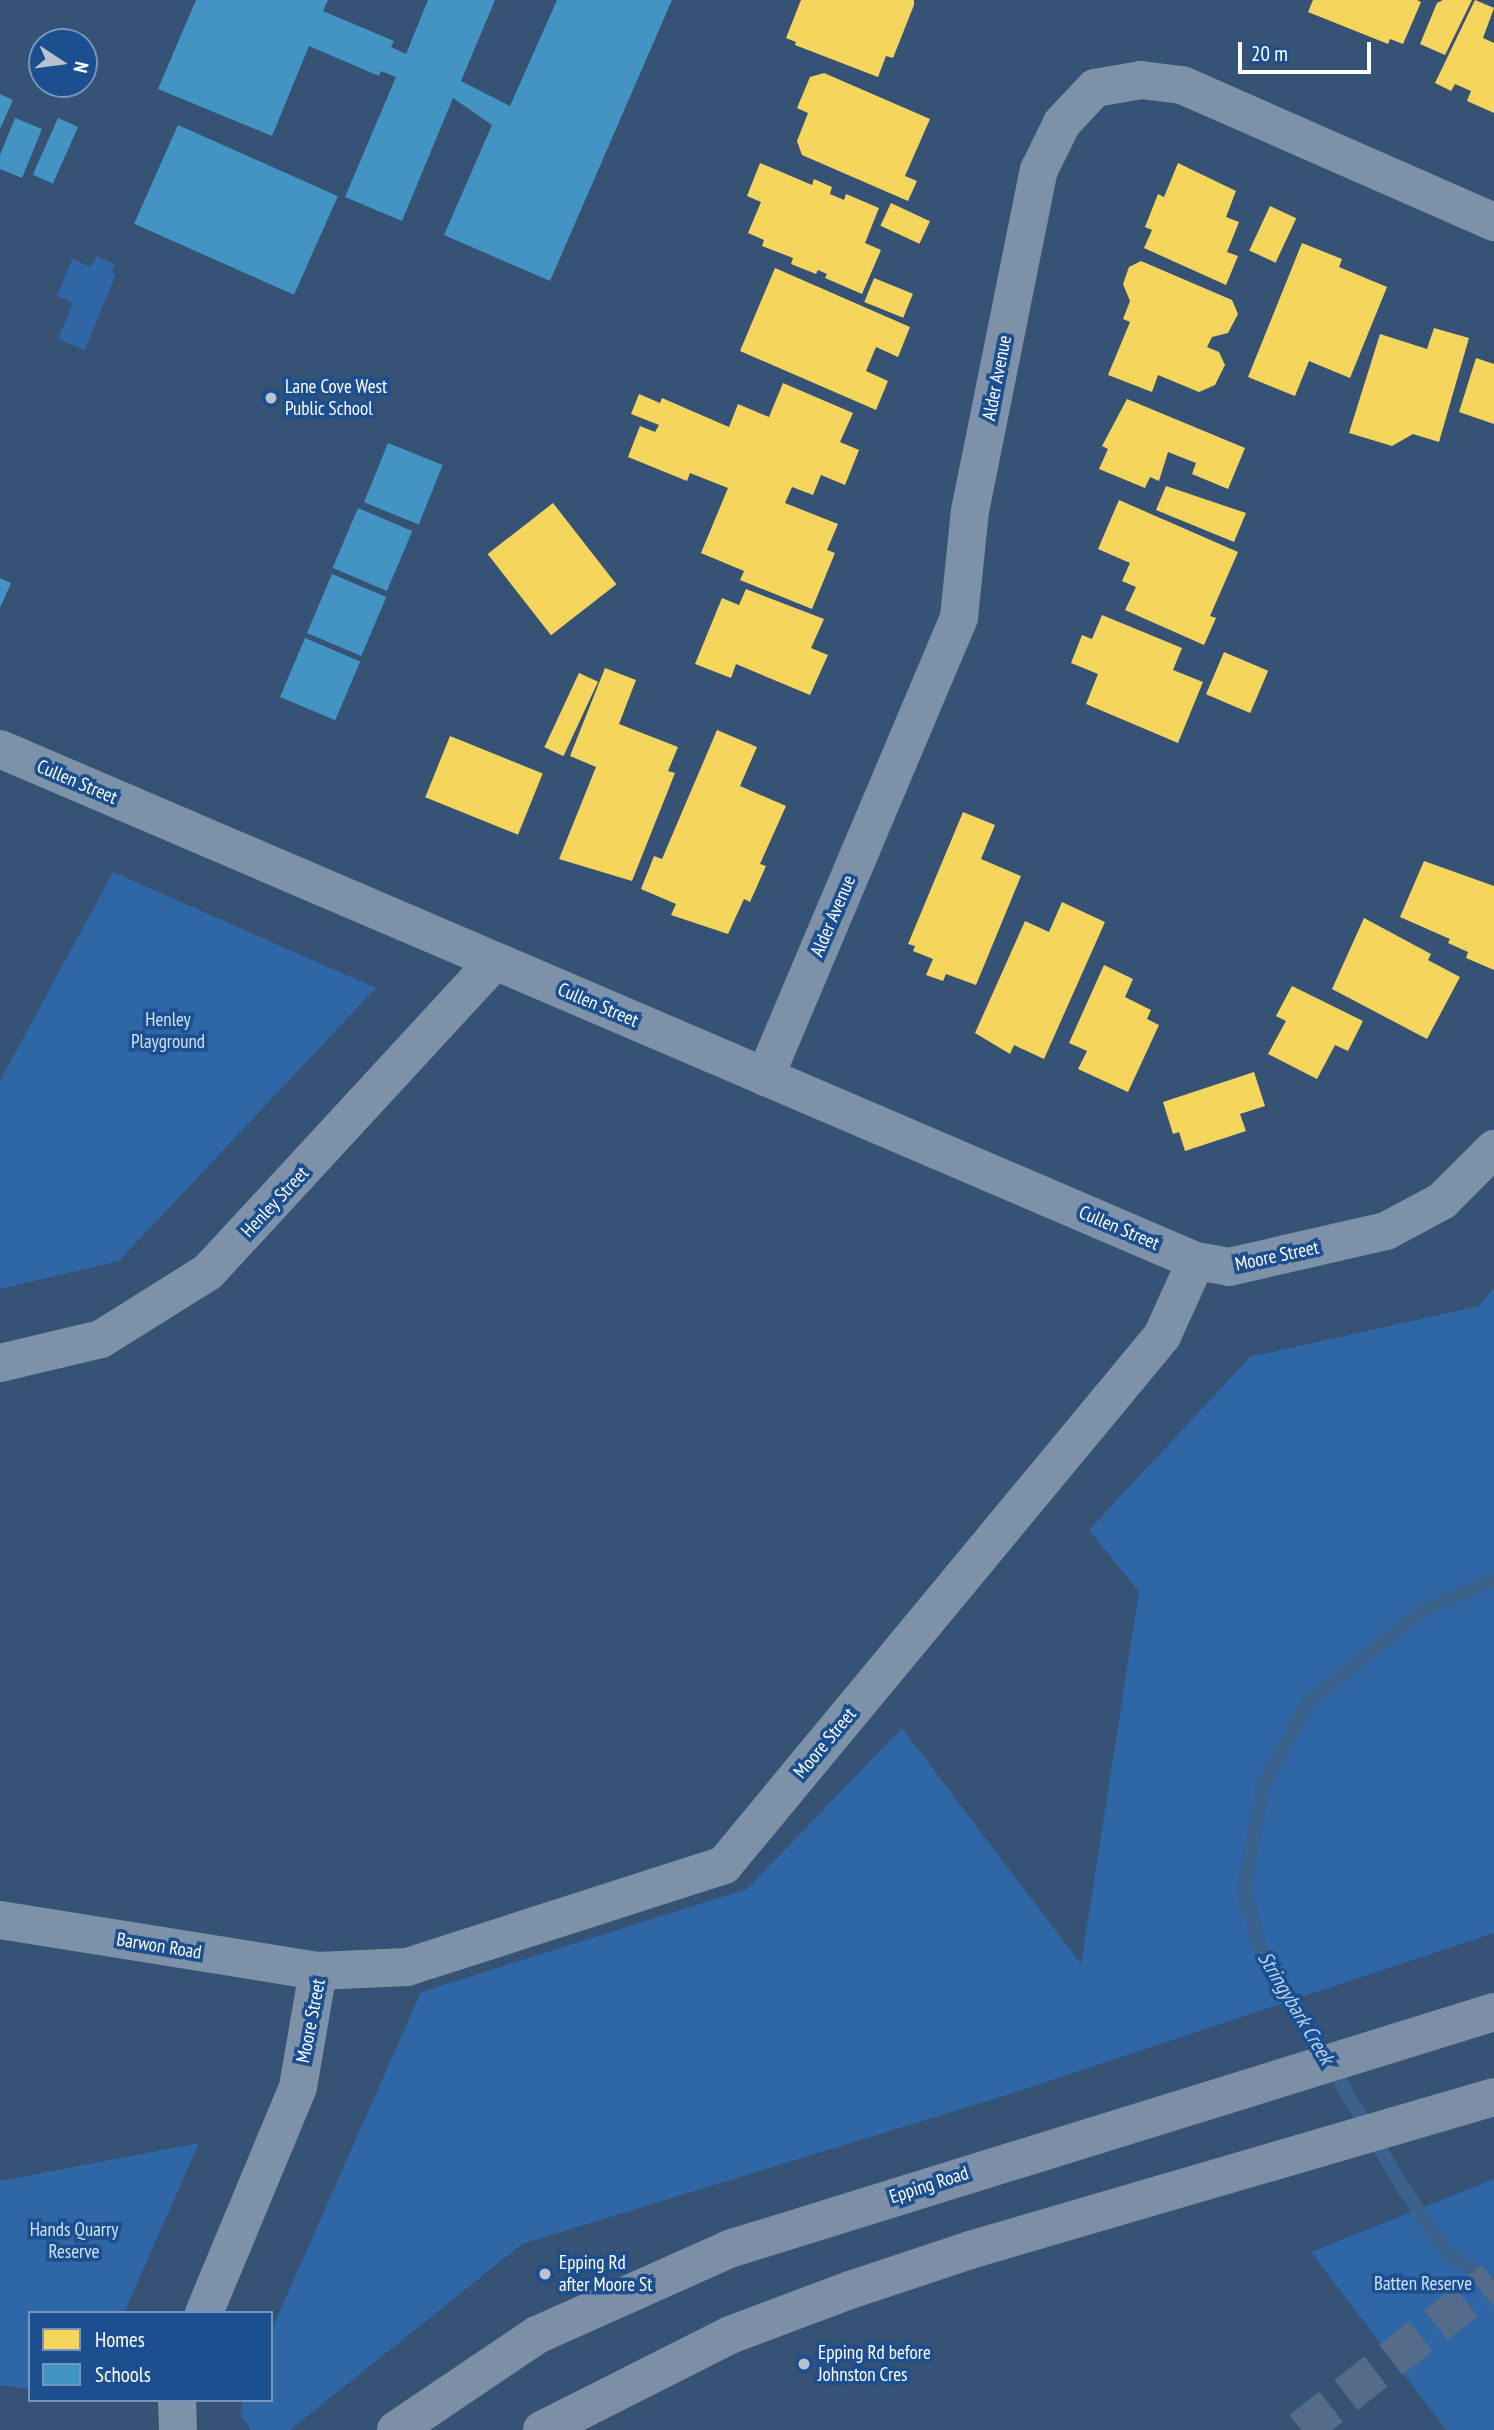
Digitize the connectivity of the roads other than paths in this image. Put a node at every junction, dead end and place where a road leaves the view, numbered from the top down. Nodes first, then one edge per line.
1 (1494, 222) edge
2 (0, 749) edge
3 (495, 961) junction
4 (765, 1076) junction
5 (1494, 1149) edge
6 (1196, 1261) junction
7 (0, 1363) edge
8 (0, 1920) edge
9 (318, 1971) junction
10 (1494, 2012) edge
11 (1494, 2097) edge
12 (205, 2311) edge
13 (177, 2402) edge
14 (178, 2430) edge
15 (396, 2430) edge
16 (542, 2430) edge

1 - 4 street, Alder Avenue
2 - 3 street, Cullen Street
3 - 4 street, Cullen Street
3 - 7 street, Henley Street
4 - 6 street, Cullen Street
5 - 6 street, Moore Street
6 - 9 street, Moore Street
8 - 9 street, Barwon Road
9 - 12 street, Moore Street
10 - 15 main road, Epping Road
11 - 16 main road
13 - 14 street

